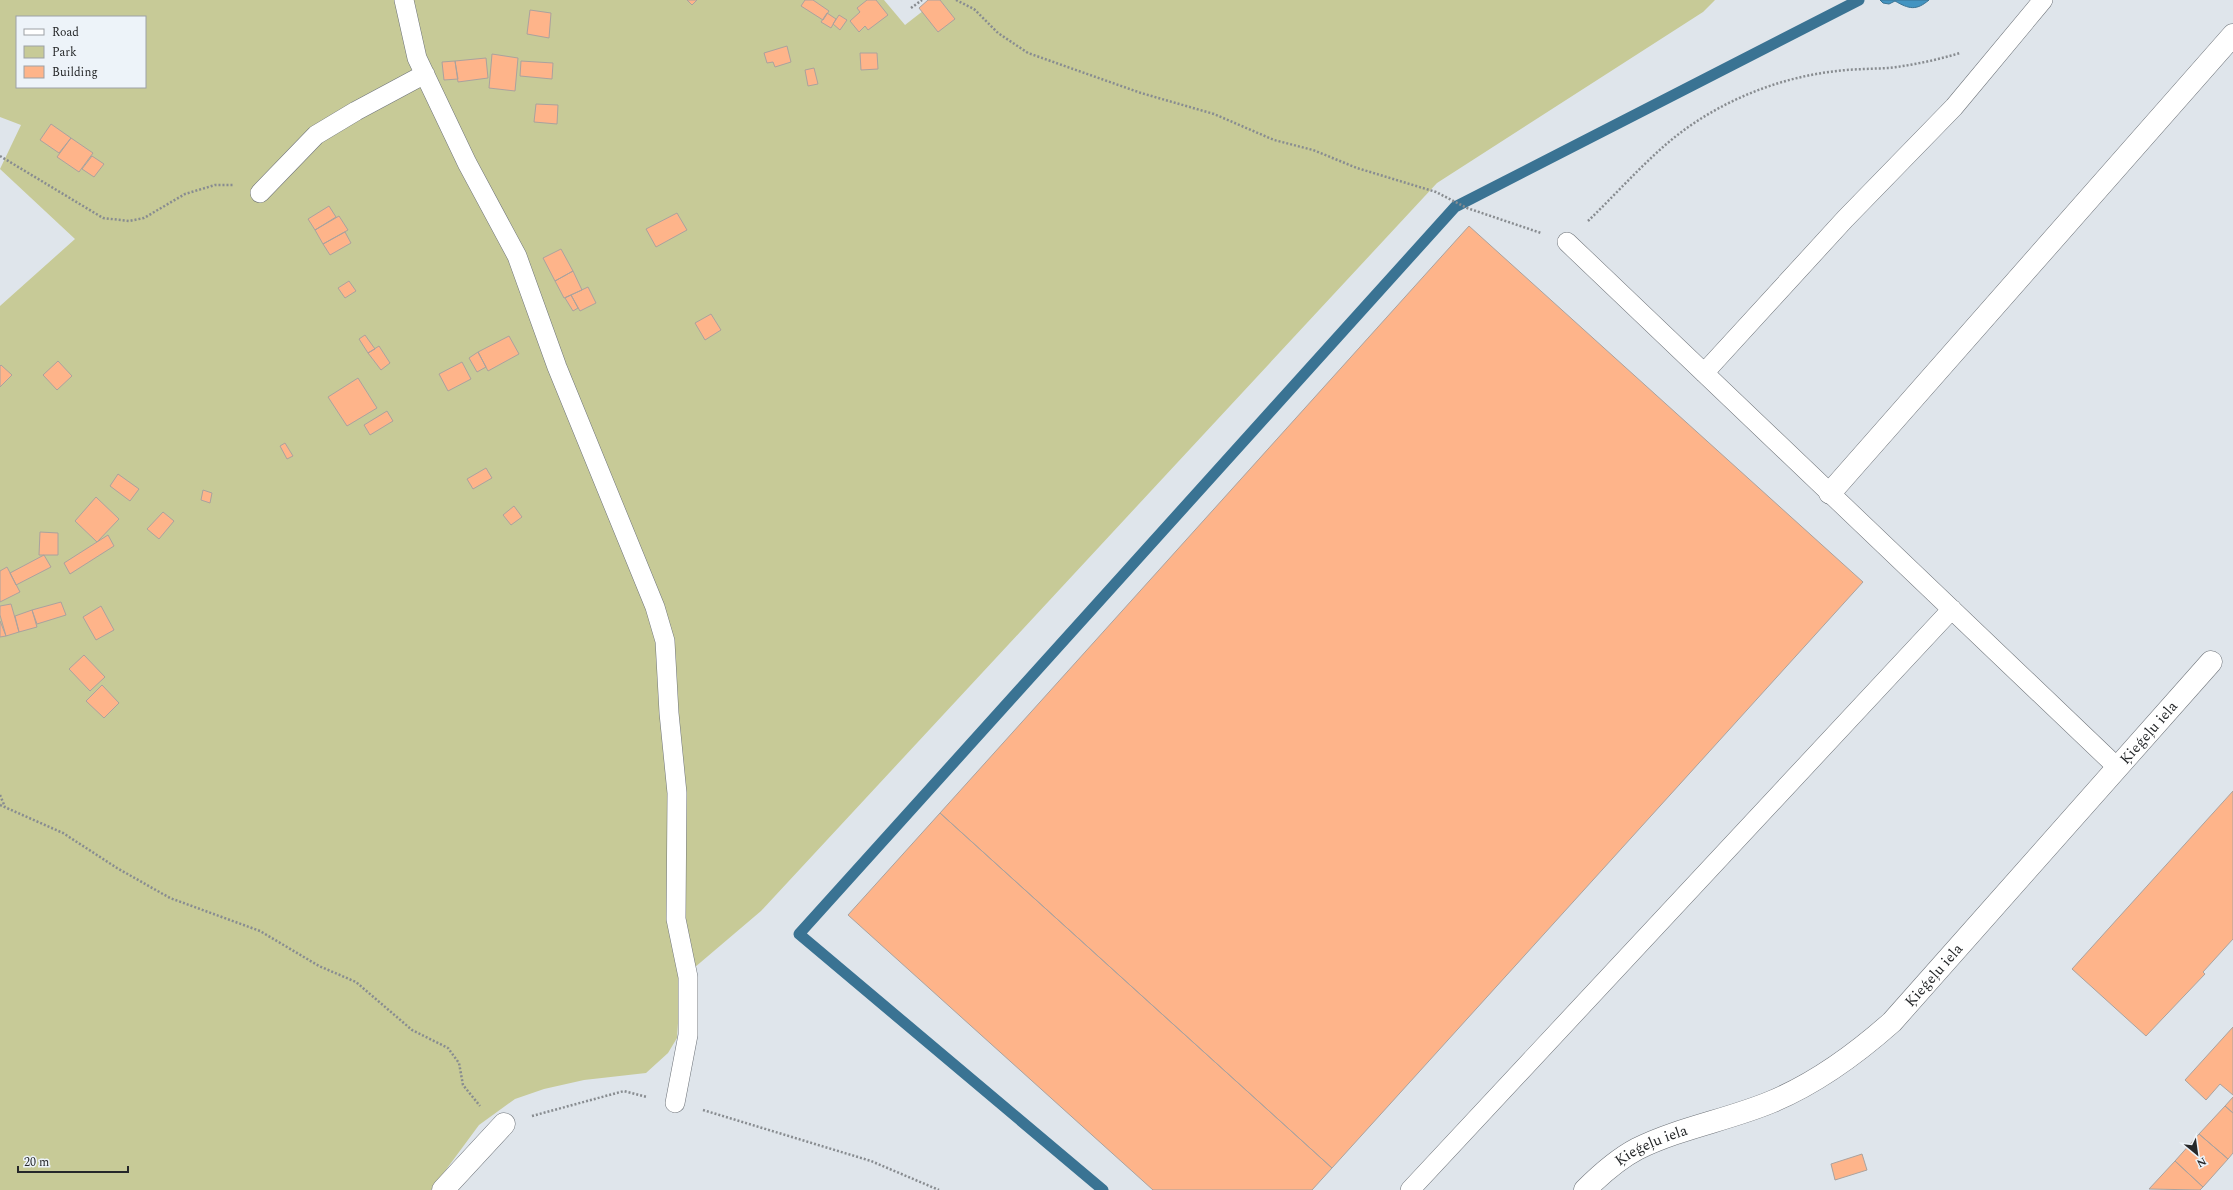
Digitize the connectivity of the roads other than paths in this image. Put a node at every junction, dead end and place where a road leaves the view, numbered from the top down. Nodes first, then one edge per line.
1 (404, 0) edge
2 (2043, 0) edge
3 (2233, 35) edge
4 (425, 74) junction
5 (260, 194) road end
6 (1567, 242) road end
7 (1704, 373) junction
8 (1830, 493) junction
9 (1952, 609) junction
10 (2211, 662) dead end
11 (2118, 768) junction
12 (675, 1103) road end
13 (504, 1124) road end
14 (443, 1190) edge
15 (1410, 1190) edge
16 (1585, 1190) edge

1 - 4 lane
2 - 7 lane
3 - 8 street
4 - 5 lane
4 - 12 lane
6 - 7 lane
7 - 8 lane
8 - 9 lane
9 - 11 lane
9 - 15 lane
10 - 11 street, Ķieģeļu iela
11 - 16 street, Ķieģeļu iela
13 - 14 street

